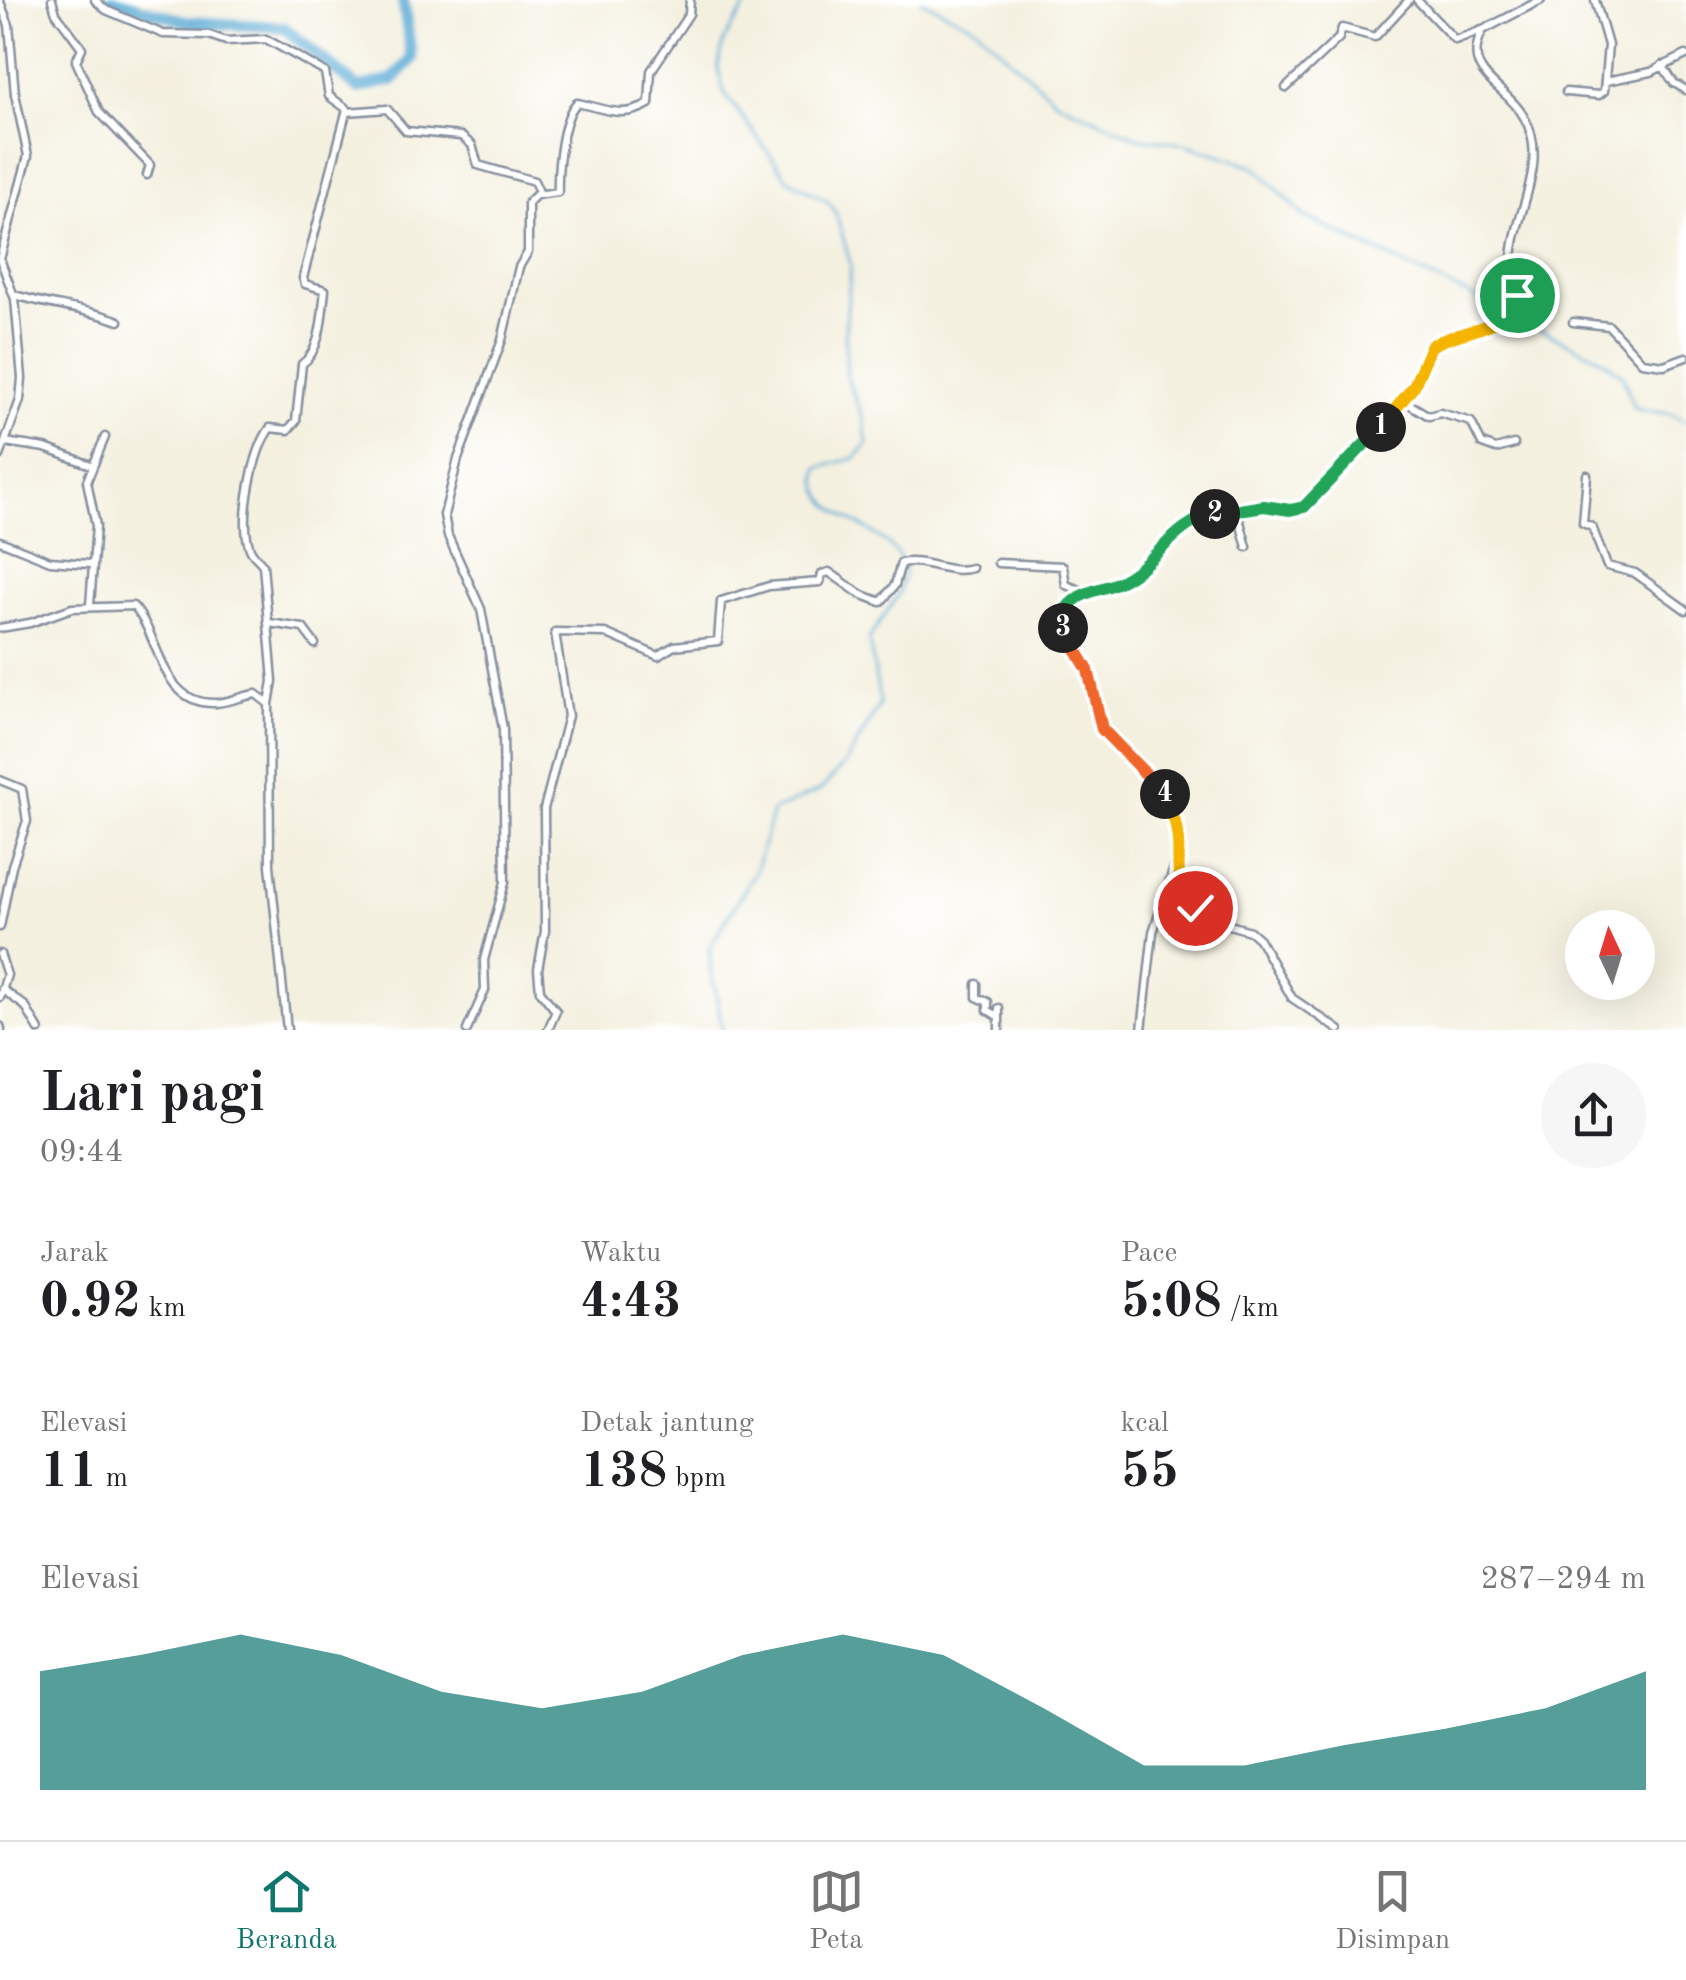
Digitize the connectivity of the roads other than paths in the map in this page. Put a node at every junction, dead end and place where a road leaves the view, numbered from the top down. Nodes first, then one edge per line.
1 (52, 0) edge
2 (95, 0) edge
3 (690, 0) edge
4 (1409, 0) edge
5 (1417, 0) edge
6 (1540, 0) edge
7 (1594, 0) edge
8 (0, 2) edge
9 (1484, 30) junction
10 (1686, 55) edge
11 (1662, 65) junction
12 (1606, 81) junction
13 (1286, 88) dead end
14 (1686, 90) edge
15 (1566, 92) dead end
16 (347, 112) junction
17 (147, 174) dead end
18 (540, 194) junction
19 (3, 279) edge
20 (15, 295) junction
21 (119, 320) dead end
22 (1574, 322) dead end
23 (1686, 357) edge
24 (1404, 401) junction
25 (106, 437) dead end
26 (5, 442) junction
27 (1514, 444) dead end
28 (0, 456) edge
29 (91, 465) junction
30 (1587, 475) dead end
31 (1237, 510) junction
32 (0, 541) edge
33 (1246, 547) dead end
34 (998, 563) dead end
35 (90, 564) junction
36 (972, 568) dead end
37 (1086, 592) junction
38 (90, 605) junction
39 (1686, 610) edge
40 (269, 623) junction
41 (0, 628) edge
42 (315, 644) dead end
43 (269, 704) junction
44 (0, 780) edge
45 (1175, 866) junction
46 (0, 927) edge
47 (0, 954) edge
48 (977, 984) dead end
49 (1, 993) edge
50 (38, 1030) edge
51 (287, 1030) edge
52 (467, 1030) edge
53 (548, 1030) edge
54 (999, 1030) edge
55 (1142, 1030) edge
56 (1339, 1030) edge

1 - 17 street
2 - 16 street
3 - 18 street
4 - 13 street
5 - 9 street
6 - 9 street
7 - 12 street
8 - 19 street
9 - 24 street
10 - 11 street
11 - 12 street
11 - 14 street
12 - 15 street
16 - 18 street
16 - 40 street
18 - 52 street
19 - 20 street
20 - 21 street
20 - 26 street
22 - 23 street
24 - 27 street
24 - 31 street
25 - 29 street
26 - 28 street
26 - 29 street
29 - 35 street
30 - 39 street
31 - 33 street
31 - 37 street
32 - 35 street
34 - 37 street
35 - 38 street
36 - 53 street
37 - 45 street
38 - 41 street
38 - 43 street
40 - 42 street
40 - 43 street
43 - 51 street
44 - 46 street
45 - 55 street
45 - 56 street
47 - 49 street
48 - 54 street
49 - 50 street

